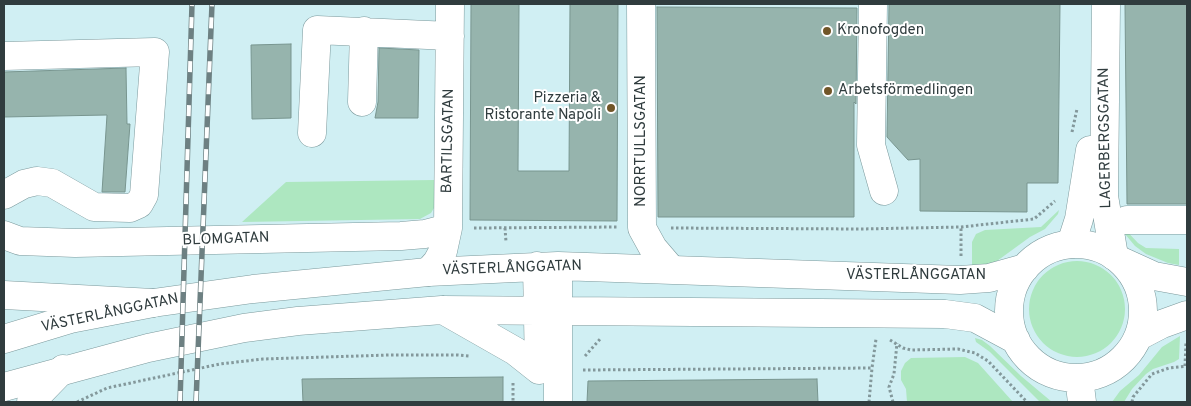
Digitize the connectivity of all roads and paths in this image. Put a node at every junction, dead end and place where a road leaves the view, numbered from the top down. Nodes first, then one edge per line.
1 (450, 4) edge
2 (641, 4) edge
3 (872, 4) edge
4 (1106, 4) edge
5 (364, 31) junction
6 (450, 36) junction
7 (1105, 50) junction
8 (4, 56) edge
9 (1079, 100) dead end
10 (362, 102) dead end
11 (312, 133) dead end
12 (1071, 135) dead end
13 (884, 191) dead end
14 (4, 195) edge
15 (1062, 196) dead end
16 (1127, 220) dead end
17 (1187, 220) edge
18 (642, 227) junction
19 (961, 227) junction
20 (448, 228) junction
21 (4, 235) edge
22 (1071, 244) junction
23 (1118, 258) junction
24 (960, 265) dead end
25 (547, 266) junction
26 (1025, 268) junction
27 (671, 269) junction
28 (428, 272) junction
29 (1187, 282) edge
30 (4, 295) edge
31 (153, 302) junction
32 (442, 310) junction
33 (548, 310) junction
34 (1187, 328) edge
35 (1138, 336) junction
36 (4, 339) edge
37 (1016, 340) junction
38 (897, 344) junction
39 (476, 357) dead end
40 (1186, 366) edge
41 (872, 368) junction
42 (63, 369) junction
43 (539, 370) junction
44 (579, 370) dead end
45 (4, 387) edge
46 (1081, 390) edge
47 (31, 402) edge
48 (77, 402) edge
49 (540, 402) edge
50 (558, 402) edge
51 (869, 402) edge
52 (894, 402) edge
53 (1027, 402) edge
54 (1132, 402) edge

1 - 6 main road, BARTILSGATAN
2 - 18 main road, NORRTULLSGATAN
3 - 13 main road
4 - 7 main road, LAGERBERGSGATAN
5 - 6 main road
5 - 10 main road
5 - 11 main road
6 - 20 main road, BARTILSGATAN
7 - 22 main road, LAGERBERGSGATAN
7 - 23 main road, LAGERBERGSGATAN
8 - 14 main road
9 - 12 path
15 - 19 path
16 - 17 main road
18 - 19 path
18 - 20 path
18 - 27 main road, NORRTULLSGATAN
19 - 24 path
20 - 21 main road, BLOMGATAN
20 - 28 main road, BARTILSGATAN
22 - 23 main road, VÄSTERLÅNGGATAN
22 - 26 main road, VÄSTERLÅNGGATAN
23 - 29 main road, VÄSTERLÅNGGATAN
23 - 35 main road, VÄSTERLÅNGGATAN
25 - 27 main road, VÄSTERLÅNGGATAN
25 - 28 main road, VÄSTERLÅNGGATAN
25 - 33 main road
26 - 27 main road, VÄSTERLÅNGGATAN
26 - 37 main road, VÄSTERLÅNGGATAN
28 - 31 main road, VÄSTERLÅNGGATAN
30 - 31 main road
31 - 36 main road, VÄSTERLÅNGGATAN
32 - 33 main road, VÄSTERLÅNGGATAN
32 - 42 main road, VÄSTERLÅNGGATAN
32 - 43 main road
33 - 37 main road, VÄSTERLÅNGGATAN
33 - 43 main road
33 - 50 main road
34 - 35 main road, VÄSTERLÅNGGATAN
34 - 40 path
35 - 46 main road, VÄSTERLÅNGGATAN
37 - 46 main road, VÄSTERLÅNGGATAN
38 - 41 path
38 - 52 path
38 - 53 path
39 - 48 path
40 - 54 path
41 - 44 path
41 - 51 path
42 - 45 main road, VÄSTERLÅNGGATAN
42 - 47 main road
43 - 49 main road

